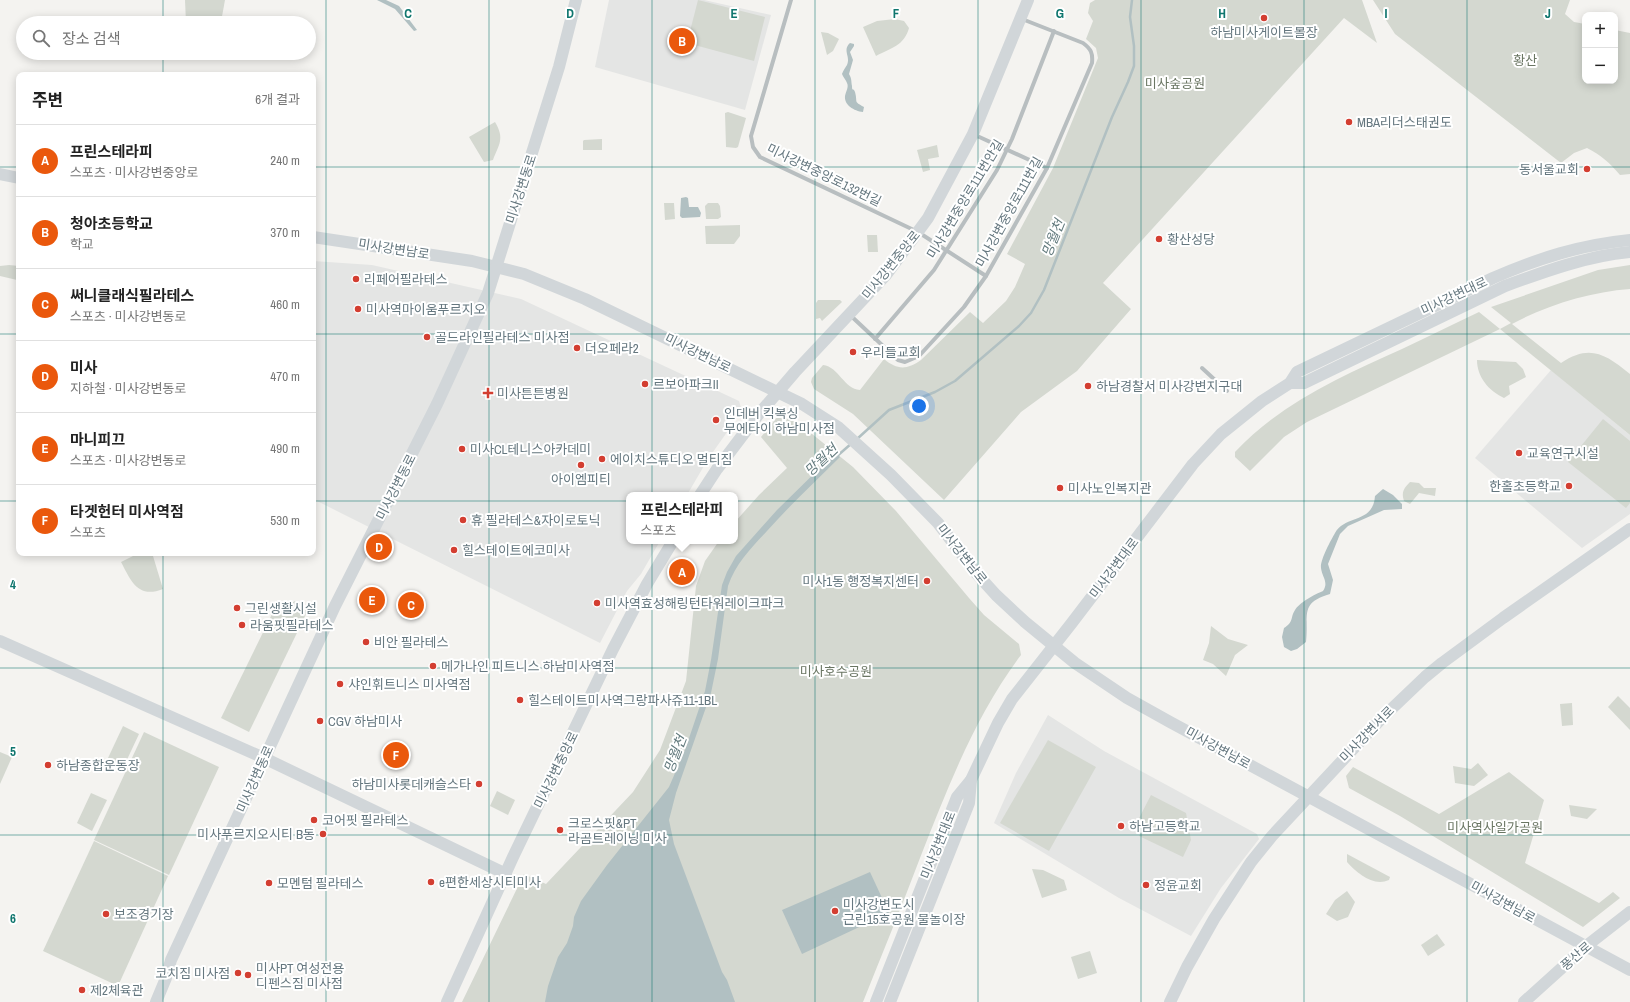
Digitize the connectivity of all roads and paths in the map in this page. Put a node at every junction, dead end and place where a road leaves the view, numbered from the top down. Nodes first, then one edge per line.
1 (576, 0) edge
2 (792, 0) edge
3 (1028, 0) edge
4 (1022, 18) junction
5 (1054, 31) junction
6 (973, 134) junction
7 (1007, 150) junction
8 (1047, 168) junction
9 (0, 174) edge
10 (16, 177) edge
11 (918, 232) junction
12 (316, 237) edge
13 (1630, 240) edge
14 (947, 251) junction
15 (1630, 252) edge
16 (496, 266) junction
17 (986, 276) junction
18 (849, 314) junction
19 (875, 339) junction
20 (1202, 368) dead end
21 (1290, 382) junction
22 (778, 392) junction
23 (1227, 392) dead end
24 (702, 492) edge
25 (1630, 529) edge
26 (671, 544) edge
27 (0, 641) edge
28 (1054, 646) junction
29 (264, 758) junction
30 (971, 780) junction
31 (1309, 796) junction
32 (506, 874) junction
33 (1630, 912) edge
34 (1585, 947) junction
35 (1630, 970) edge
36 (156, 1002) edge
37 (446, 1002) edge
38 (876, 1002) edge
39 (890, 1002) edge
40 (1170, 1002) edge
41 (1524, 1002) edge

1 - 16 main road, 미사강변동로
2 - 11 street, 미사강변중앙로132번길
3 - 4 main road, 미사강변중앙로
4 - 5 street, 미사강변중앙로111번길
4 - 6 main road, 미사강변중앙로
5 - 7 street, 미사강변중앙로111번안길
5 - 8 street, 미사강변중앙로111번길
6 - 7 street
6 - 11 main road, 미사강변중앙로
7 - 8 street
7 - 14 street, 미사강변중앙로111번안길
8 - 17 street, 미사강변중앙로111번길
9 - 10 main road
11 - 14 street, 미사강변중앙로132번길
11 - 18 main road, 미사강변중앙로
12 - 16 main road, 미사강변남로
13 - 21 main road, 미사강변대로
14 - 17 street, 미사강변중앙로132번길
14 - 19 street, 미사강변중앙로111번안길
15 - 21 main road, 미사강변대로
16 - 22 main road, 미사강변남로
16 - 29 main road, 미사강변동로
17 - 19 street, 미사강변중앙로111번길
18 - 19 street, 미사강변중앙로111번길
18 - 22 main road, 미사강변중앙로
20 - 23 street
21 - 28 main road, 미사강변대로
22 - 24 main road, 미사강변중앙로
22 - 28 main road, 미사강변남로
25 - 31 main road, 미사강변서로
26 - 32 main road, 미사강변중앙로
27 - 29 main road
28 - 30 main road, 미사강변대로
28 - 31 main road, 미사강변남로
29 - 32 main road
29 - 36 main road, 미사강변동로
30 - 38 main road, 미사강변대로
30 - 39 main road, 미사강변대로
31 - 34 main road, 미사강변남로
31 - 40 main road, 미사강변서로
32 - 37 main road, 미사강변중앙로
33 - 34 main road, 풍산로
34 - 35 main road, 미사강변남로
34 - 41 main road, 풍산로

